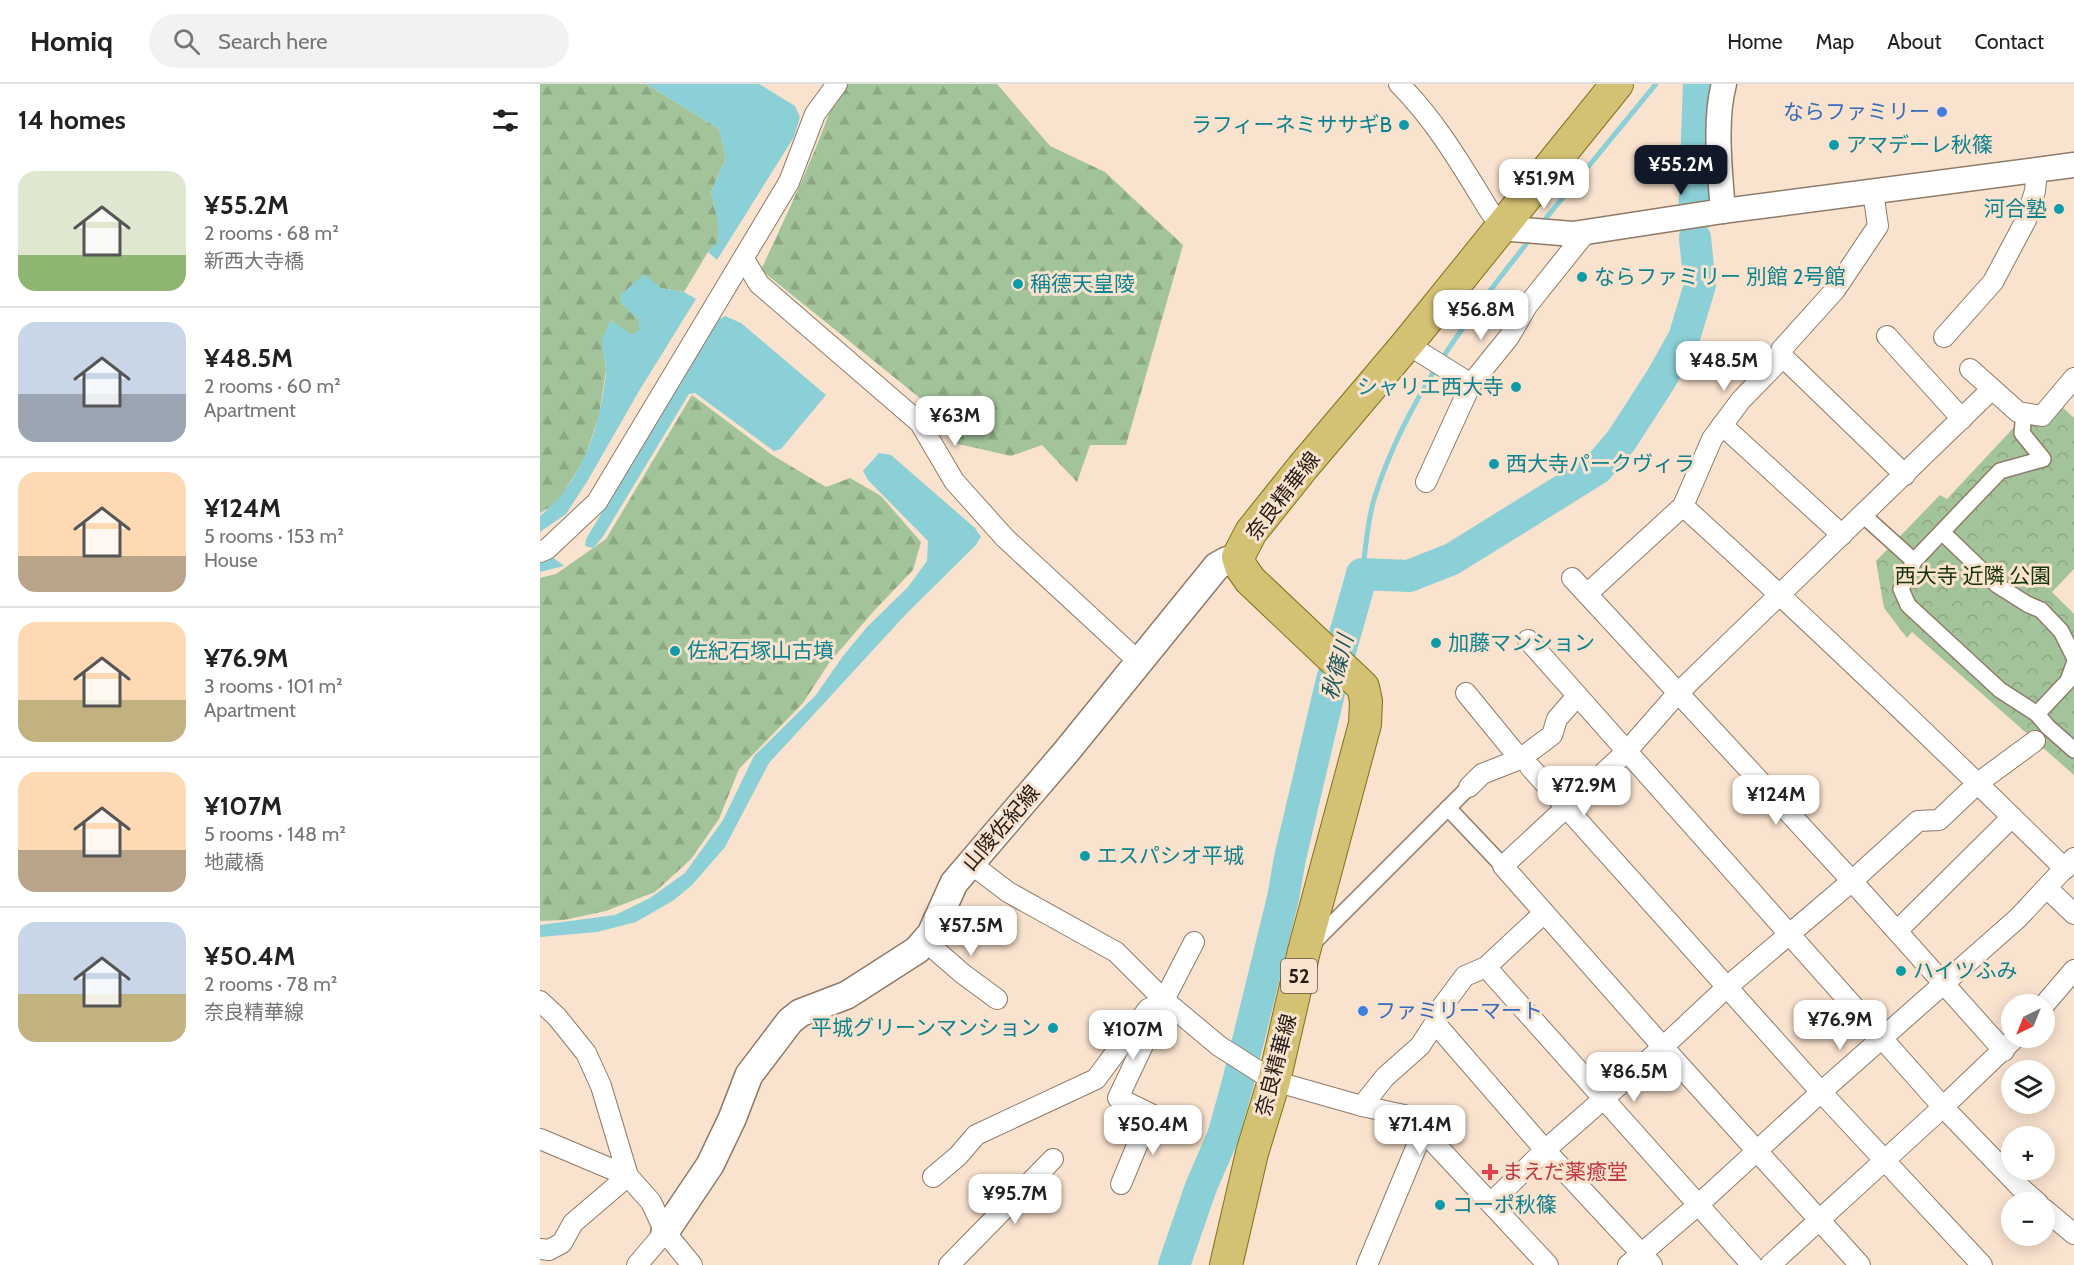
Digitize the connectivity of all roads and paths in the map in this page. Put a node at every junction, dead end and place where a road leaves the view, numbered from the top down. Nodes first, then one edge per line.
1 (837, 84) edge
2 (1399, 84) edge
3 (1617, 84) edge
4 (1724, 84) edge
5 (2074, 165) edge
6 (2037, 170) junction
7 (1872, 192) junction
8 (1713, 212) junction
9 (1507, 227) junction
10 (1580, 232) junction
11 (744, 259) junction
12 (1887, 336) dead end
13 (1944, 337) dead end
14 (1416, 349) junction
15 (1783, 357) junction
16 (1970, 369) dead end
17 (2074, 378) edge
18 (1471, 384) junction
19 (1992, 389) junction
20 (2024, 413) junction
21 (1962, 419) junction
22 (1722, 425) junction
23 (1905, 475) junction
24 (1425, 482) dead end
25 (1683, 506) junction
26 (1863, 515) junction
27 (1942, 532) junction
28 (1842, 535) junction
29 (540, 552) edge
30 (1238, 557) junction
31 (1914, 561) junction
32 (1572, 578) dead end
33 (1587, 594) junction
34 (1780, 594) junction
35 (1528, 640) dead end
36 (2074, 657) edge
37 (1138, 661) junction
38 (2074, 664) edge
39 (1466, 693) dead end
40 (1677, 694) junction
41 (1577, 696) junction
42 (2037, 714) junction
43 (2041, 734) junction
44 (2074, 750) edge
45 (1626, 752) junction
46 (1525, 763) junction
47 (1978, 783) junction
48 (1469, 787) joint
49 (1448, 808) junction
50 (1566, 809) junction
51 (2013, 817) junction
52 (970, 863) junction
53 (2069, 863) edge
54 (1503, 866) junction
55 (1852, 881) junction
56 (2047, 888) junction
57 (1544, 913) junction
58 (2074, 914) edge
59 (1897, 931) junction
60 (1789, 934) junction
61 (925, 941) junction
62 (1194, 942) dead end
63 (1304, 951) junction
64 (1486, 967) junction
65 (2074, 970) edge
66 (1945, 984) junction
67 (1727, 987) junction
68 (2053, 994) edge
69 (996, 999) dead end
70 (1164, 1000) junction
71 (540, 1001) edge
72 (1435, 1023) junction
73 (2001, 1036) edge
74 (1882, 1039) junction
75 (1663, 1047) junction
76 (2005, 1048) edge
77 (1270, 1078) junction
78 (1821, 1092) junction
79 (1605, 1098) junction
80 (1362, 1106) junction
81 (1943, 1107) junction
82 (1423, 1131) junction
83 (540, 1139) edge
84 (1545, 1150) junction
85 (1758, 1151) junction
86 (1053, 1159) dead end
87 (1883, 1161) junction
88 (628, 1176) junction
89 (933, 1177) dead end
90 (1121, 1184) dead end
91 (2025, 1192) edge
92 (1491, 1203) junction
93 (1698, 1205) junction
94 (2055, 1218) edge
95 (1818, 1220) junction
96 (665, 1232) junction
97 (2074, 1234) edge
98 (540, 1249) edge
99 (1640, 1261) edge
100 (638, 1265) edge
101 (692, 1265) edge
102 (949, 1265) edge
103 (1226, 1265) edge
104 (1367, 1265) edge
105 (1548, 1265) edge
106 (1752, 1265) edge
107 (1770, 1265) edge
108 (1860, 1265) edge
109 (1982, 1265) edge

1 - 11 street
2 - 9 street
3 - 9 main road, 奈良精華線
4 - 8 street
5 - 6 street
6 - 7 street
6 - 13 street
7 - 8 street
7 - 15 street
8 - 10 street
9 - 10 street
9 - 14 main road, 奈良精華線
10 - 18 street
11 - 29 street
11 - 37 street
12 - 21 street
14 - 18 street
14 - 30 main road, 奈良精華線
15 - 22 street
15 - 23 street
16 - 19 street
17 - 20 street
18 - 24 street
19 - 20 street
19 - 21 street
20 - 27 street
21 - 23 street
22 - 25 street
22 - 28 street
23 - 26 street
25 - 33 street
25 - 34 street
26 - 28 street
26 - 31 street
27 - 31 street
27 - 36 street
28 - 34 street
30 - 37 main road, 山陵佐紀線
30 - 63 main road, 奈良精華線 / 52
31 - 42 street
32 - 33 street
33 - 40 street
34 - 40 street
34 - 47 street
35 - 41 street
37 - 52 main road, 山陵佐紀線
38 - 42 street
39 - 46 street
40 - 45 street
40 - 55 street
41 - 45 street
41 - 46 street
42 - 43 street
43 - 44 street
43 - 47 street
45 - 50 street
45 - 60 street
46 - 48 street
46 - 50 street
47 - 51 street
47 - 55 street
48 - 49 street
49 - 54 street
49 - 63 street
50 - 54 street
50 - 67 street
51 - 53 street
51 - 59 street
52 - 61 main road, 山陵佐紀線
52 - 70 street
53 - 56 street
54 - 57 street
55 - 59 street
55 - 60 street
56 - 58 street
56 - 66 street
57 - 64 street
57 - 75 street
59 - 66 street
60 - 67 street
60 - 74 street
61 - 69 street
61 - 96 main road, 山陵佐紀線
62 - 70 street
63 - 77 main road, 奈良精華線 / 52
64 - 72 street
64 - 79 street
65 - 68 street
66 - 73 street
66 - 74 street
67 - 75 street
67 - 78 street
70 - 77 street
70 - 89 street
70 - 90 street
71 - 88 street
72 - 80 street
72 - 84 street
74 - 78 street
74 - 81 street
75 - 79 street
75 - 85 street
76 - 81 street
77 - 80 street
77 - 103 main road, 奈良精華線 / 52
78 - 85 street
78 - 87 street
79 - 84 street
79 - 93 street
80 - 82 street
81 - 87 street
81 - 91 street
82 - 92 street
82 - 104 street
83 - 88 street
84 - 92 street
84 - 99 street
85 - 93 street
85 - 95 street
86 - 102 street
87 - 95 street
87 - 109 street
88 - 96 street
88 - 98 street
92 - 105 street
93 - 99 street
93 - 106 street
94 - 97 street
95 - 107 street
95 - 108 street
96 - 100 street
96 - 101 street

